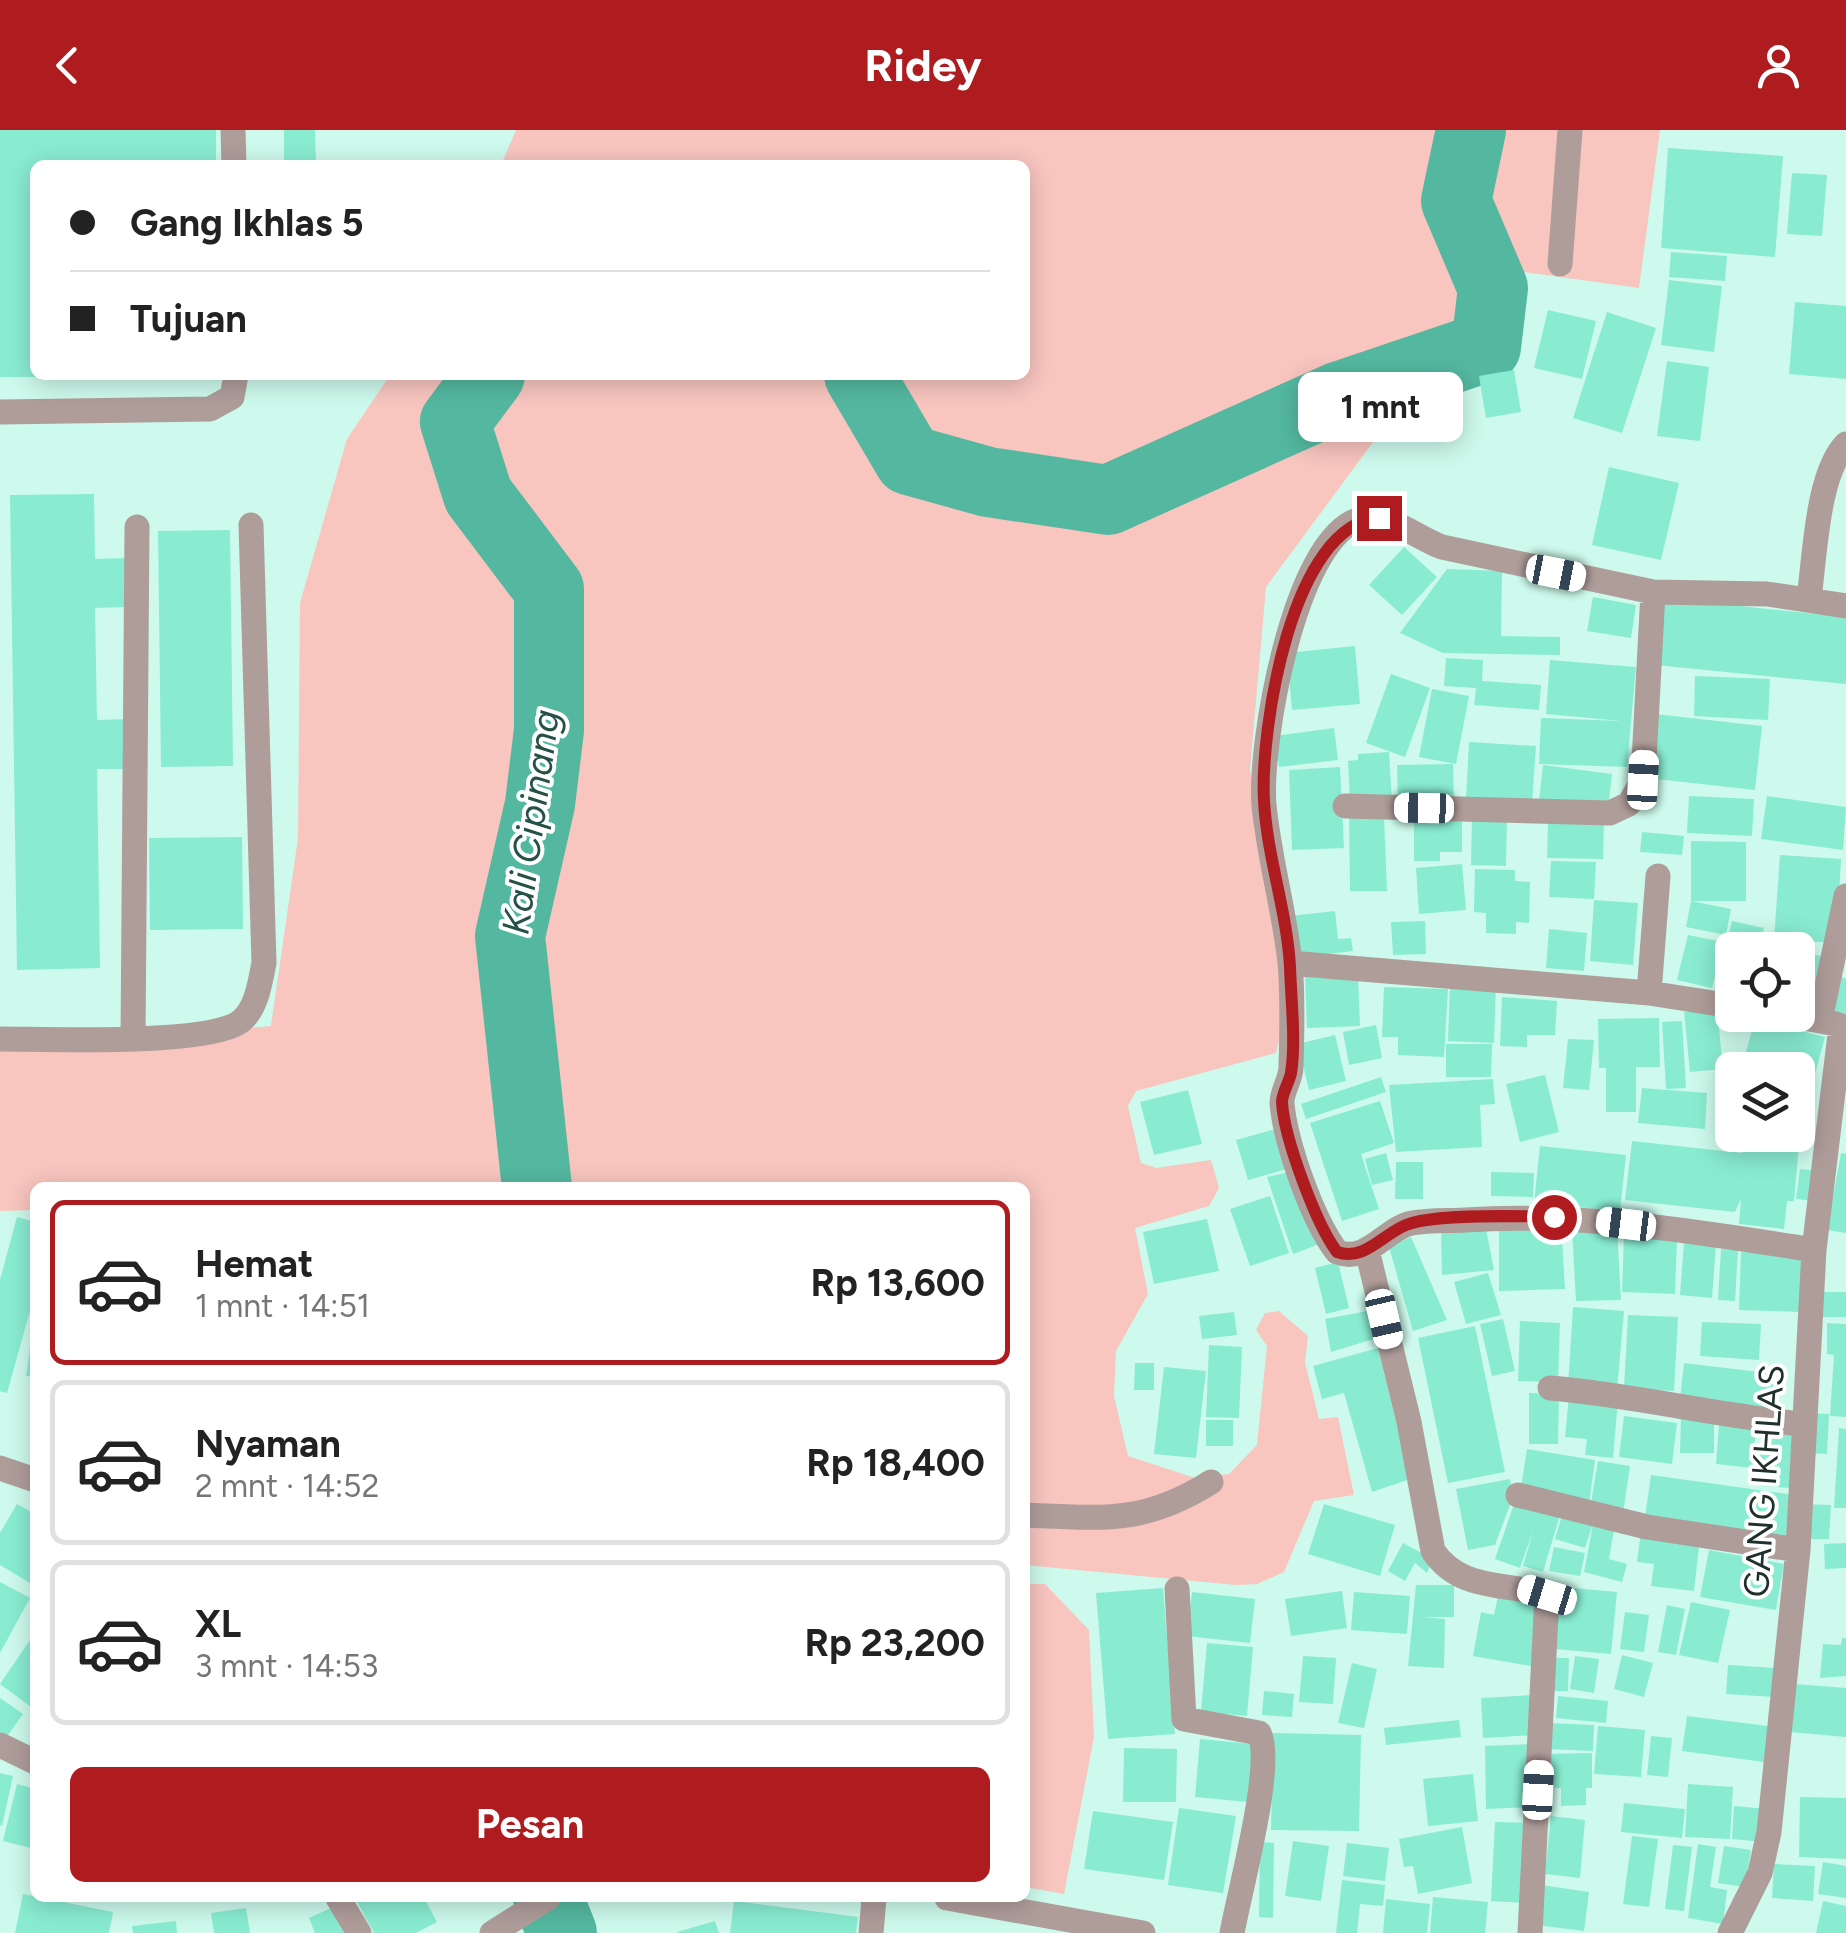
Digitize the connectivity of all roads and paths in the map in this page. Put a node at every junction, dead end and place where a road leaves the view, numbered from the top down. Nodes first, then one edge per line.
1 (233, 130) edge
2 (1570, 130) edge
3 (234, 160) edge
4 (1560, 264) dead end
5 (235, 380) edge
6 (0, 412) edge
7 (1846, 444) edge
8 (251, 525) dead end
9 (137, 527) dead end
10 (1653, 592) junction
11 (1809, 598) junction
12 (1846, 606) edge
13 (1345, 806) dead end
14 (1658, 876) dead end
15 (1846, 896) edge
16 (1290, 963) junction
17 (1649, 993) junction
18 (1715, 1003) edge
19 (1836, 1024) edge
20 (133, 1038) junction
21 (0, 1039) edge
22 (1367, 1250) junction
23 (1814, 1250) junction
24 (1550, 1388) dead end
25 (1802, 1424) junction
26 (0, 1468) edge
27 (30, 1478) edge
28 (1211, 1482) dead end
29 (1518, 1495) dead end
30 (1030, 1515) edge
31 (1798, 1550) junction
32 (1178, 1589) dead end
33 (0, 1745) edge
34 (30, 1760) edge
35 (340, 1902) edge
36 (541, 1902) edge
37 (874, 1902) edge
38 (969, 1902) edge
39 (359, 1933) edge
40 (492, 1933) edge
41 (872, 1933) edge
42 (1143, 1933) edge
43 (1232, 1933) edge
44 (1530, 1933) edge
45 (1730, 1933) edge

1 - 3 street
2 - 4 street
5 - 6 street
7 - 11 street
8 - 20 street
9 - 20 street
10 - 11 street
10 - 13 street
10 - 16 street
11 - 12 street
14 - 17 street
15 - 19 street, GANG IKHLAS
16 - 17 street
16 - 22 street
17 - 18 street
19 - 23 street, GANG IKHLAS
20 - 21 street
22 - 23 street
22 - 44 street
23 - 25 street, GANG IKHLAS
24 - 25 street
25 - 31 street, GANG IKHLAS
26 - 27 street
28 - 30 street
29 - 31 street
31 - 45 street, GANG IKHLAS
32 - 43 street
33 - 34 street
35 - 39 street
36 - 40 street
37 - 41 street
38 - 42 street

